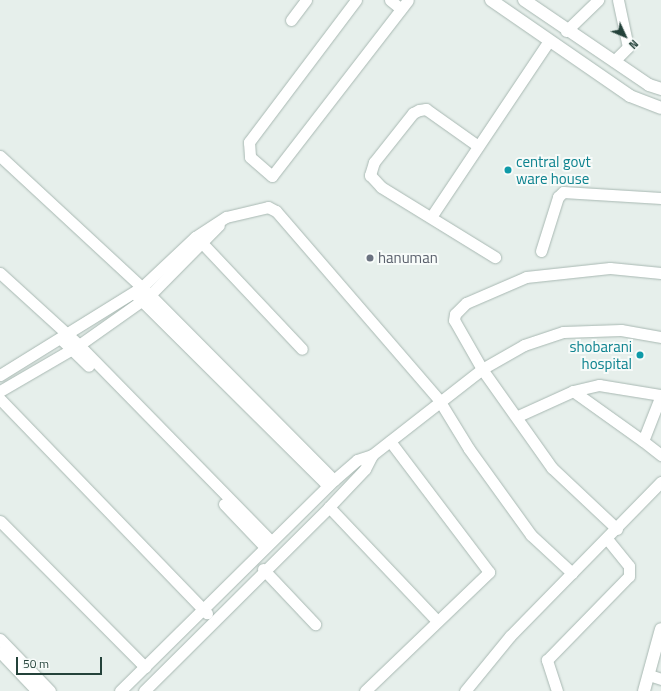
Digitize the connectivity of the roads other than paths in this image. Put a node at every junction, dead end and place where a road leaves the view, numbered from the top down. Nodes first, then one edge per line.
1 (306, 0) edge
2 (356, 0) edge
3 (390, 0) edge
4 (491, 0) edge
5 (524, 0) edge
6 (598, 0) edge
7 (618, 0) edge
8 (405, 4) edge
9 (291, 20) dead end
10 (566, 31) junction
11 (548, 42) junction
12 (614, 61) junction
13 (661, 89) edge
14 (661, 108) edge
15 (478, 146) junction
16 (0, 156) edge
17 (661, 198) edge
18 (226, 217) junction
19 (431, 218) junction
20 (203, 244) junction
21 (541, 251) dead end
22 (495, 257) dead end
23 (0, 272) edge
24 (661, 273) edge
25 (142, 294) junction
26 (64, 337) junction
27 (661, 337) edge
28 (76, 347) junction
29 (302, 348) dead end
30 (482, 369) junction
31 (0, 375) edge
32 (0, 391) edge
33 (573, 391) junction
34 (661, 395) edge
35 (0, 399) edge
36 (439, 400) junction
37 (0, 410) edge
38 (518, 416) junction
39 (390, 440) junction
40 (643, 441) junction
41 (372, 455) junction
42 (661, 455) edge
43 (661, 482) edge
44 (331, 483) junction
45 (329, 507) junction
46 (0, 521) edge
47 (617, 529) junction
48 (0, 530) edge
49 (606, 538) junction
50 (268, 544) junction
51 (264, 569) junction
52 (572, 573) junction
53 (201, 611) junction
54 (437, 621) junction
55 (212, 622) junction
56 (315, 624) dead end
57 (661, 629) edge
58 (0, 639) edge
59 (0, 652) edge
60 (143, 668) junction
61 (649, 675) junction
62 (661, 679) edge
63 (37, 691) edge
64 (50, 691) edge
65 (120, 691) edge
66 (144, 691) edge
67 (364, 691) edge
68 (465, 691) edge
69 (557, 691) edge
70 (644, 691) edge

1 - 9 street
2 - 8 street
3 - 8 street
4 - 11 main road
5 - 10 main road
6 - 10 street
7 - 12 street
10 - 12 main road
11 - 14 main road
11 - 15 street
12 - 13 main road
15 - 19 street
15 - 19 street
16 - 25 street
17 - 21 street
18 - 20 street
18 - 25 street
18 - 36 street
19 - 22 street
20 - 25 street
20 - 29 street
23 - 26 street
24 - 30 street
25 - 26 street
25 - 28 street
25 - 44 street
26 - 28 street
26 - 31 street
27 - 30 street
28 - 32 street
28 - 50 street
30 - 36 street
30 - 38 street
33 - 34 street
33 - 38 street
33 - 40 street
34 - 40 street
35 - 53 street
36 - 39 street
36 - 52 street
37 - 53 street
38 - 47 street
39 - 41 street
39 - 54 street
40 - 42 street
41 - 44 street
41 - 45 street
43 - 47 street
44 - 50 street
45 - 51 street
45 - 54 street
46 - 60 street
47 - 49 street
48 - 60 street
49 - 52 street
49 - 69 street
50 - 53 street
51 - 55 street
51 - 56 street
52 - 68 street
53 - 55 street
53 - 60 street
54 - 67 street
55 - 66 street
57 - 61 main road
58 - 64 street
59 - 63 street
60 - 65 street
61 - 62 street
61 - 70 main road

